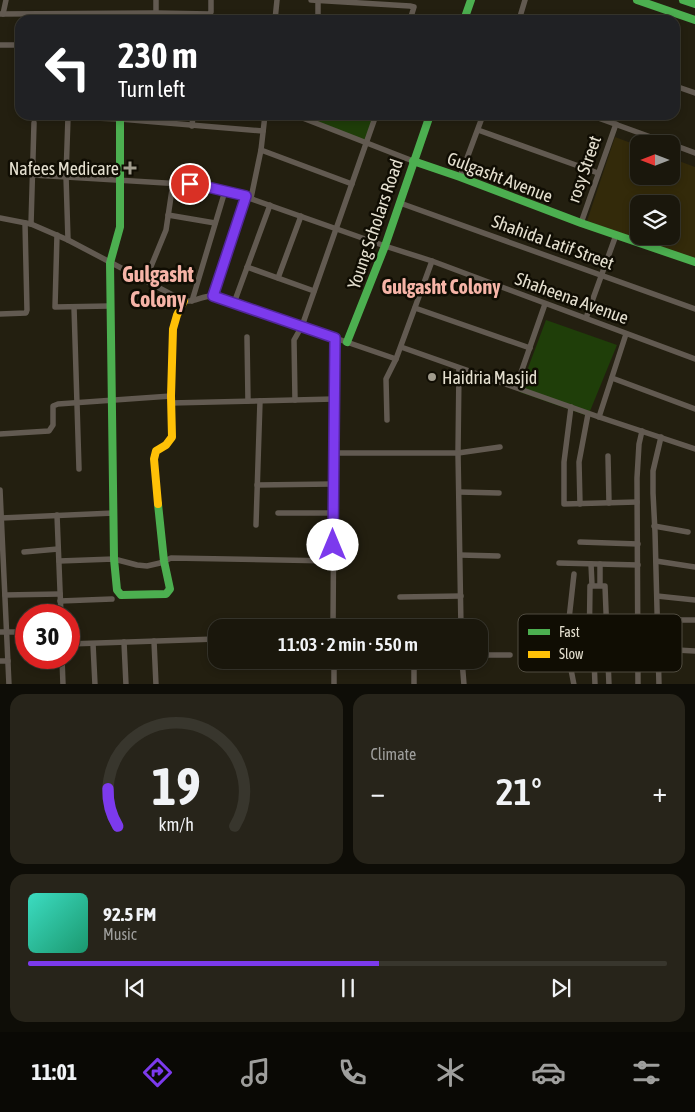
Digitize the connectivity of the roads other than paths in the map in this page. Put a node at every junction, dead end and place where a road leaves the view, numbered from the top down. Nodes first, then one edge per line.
1 (6, 0) edge
2 (156, 0) edge
3 (211, 0) edge
4 (277, 0) edge
5 (311, 0) edge
6 (471, 0) edge
7 (525, 0) edge
8 (637, 0) edge
9 (683, 0) edge
10 (318, 1) edge
11 (695, 4) edge
12 (156, 13) junction
13 (1, 14) edge
14 (15, 15) edge
15 (136, 15) edge
16 (180, 15) edge
17 (208, 15) edge
18 (276, 15) edge
19 (318, 15) edge
20 (412, 15) edge
21 (466, 15) edge
22 (520, 15) edge
23 (695, 20) edge
24 (0, 45) edge
25 (15, 45) edge
26 (680, 88) edge
27 (695, 92) edge
28 (68, 120) edge
29 (120, 120) edge
30 (130, 120) edge
31 (193, 120) edge
32 (264, 120) edge
33 (315, 120) edge
34 (374, 120) edge
35 (428, 120) edge
36 (482, 120) edge
37 (604, 120) edge
38 (34, 123) dead end
39 (616, 124) junction
40 (192, 126) junction
41 (478, 130) junction
42 (263, 131) junction
43 (646, 135) edge
44 (366, 143) junction
45 (680, 147) edge
46 (261, 150) junction
47 (695, 153) edge
48 (413, 161) junction
49 (598, 172) junction
50 (33, 175) junction
51 (66, 176) junction
52 (460, 177) junction
53 (120, 179) junction
54 (173, 183) junction
55 (352, 184) junction
56 (225, 191) junction
57 (249, 197) junction
58 (400, 203) junction
59 (270, 205) junction
60 (168, 215) junction
61 (301, 216) junction
62 (0, 218) edge
63 (28, 223) junction
64 (215, 223) junction
65 (581, 224) junction
66 (336, 228) junction
67 (57, 235) junction
68 (616, 236) junction
69 (68, 240) junction
70 (385, 246) junction
71 (432, 261) junction
72 (695, 262) edge
73 (110, 263) junction
74 (247, 266) junction
75 (602, 276) junction
76 (278, 278) junction
77 (145, 281) junction
78 (314, 292) junction
79 (213, 296) junction
80 (188, 301) junction
81 (234, 303) junction
82 (545, 304) junction
83 (110, 306) junction
84 (74, 307) junction
85 (415, 308) junction
86 (695, 309) edge
87 (0, 314) edge
88 (586, 318) junction
89 (302, 326) junction
90 (626, 334) junction
91 (246, 337) dead end
92 (335, 338) junction
93 (347, 342) junction
94 (401, 348) junction
95 (530, 348) junction
96 (695, 358) edge
97 (396, 360) junction
98 (459, 369) junction
99 (612, 378) junction
100 (516, 388) junction
101 (110, 399) junction
102 (334, 399) junction
103 (171, 400) junction
104 (295, 400) junction
105 (260, 401) junction
106 (77, 402) junction
107 (248, 402) junction
108 (571, 407) junction
109 (695, 409) edge
110 (588, 414) junction
111 (599, 418) junction
112 (387, 420) dead end
113 (642, 431) junction
114 (0, 434) edge
115 (661, 438) junction
116 (500, 447) dead end
117 (695, 449) edge
118 (334, 453) junction
119 (458, 453) junction
120 (608, 456) dead end
121 (79, 469) dead end
122 (333, 484) junction
123 (257, 485) junction
124 (0, 490) edge
125 (459, 492) junction
126 (498, 493) dead end
127 (637, 502) junction
128 (609, 503) junction
129 (580, 504) junction
130 (114, 513) junction
131 (278, 513) dead end
132 (333, 513) junction
133 (57, 516) junction
134 (1, 522) edge
135 (256, 525) dead end
136 (654, 526) junction
137 (688, 532) dead end
138 (580, 542) dead end
139 (638, 544) junction
140 (58, 550) junction
141 (24, 552) dead end
142 (460, 556) junction
143 (498, 556) dead end
144 (114, 559) junction
145 (59, 561) junction
146 (164, 561) junction
147 (333, 561) junction
148 (656, 561) junction
149 (559, 563) dead end
150 (591, 564) junction
151 (600, 564) junction
152 (638, 565) junction
153 (695, 567) edge
154 (574, 574) dead end
155 (2, 577) edge
156 (592, 585) junction
157 (600, 585) junction
158 (60, 594) junction
159 (461, 596) junction
160 (657, 596) junction
161 (400, 597) dead end
162 (3, 599) edge
163 (112, 599) dead end
164 (695, 600) edge
165 (60, 601) junction
166 (60, 604) edge
167 (570, 614) edge
168 (590, 614) edge
169 (607, 614) edge
170 (638, 614) edge
171 (657, 614) edge
172 (333, 619) edge
173 (461, 619) edge
174 (682, 620) edge
175 (695, 620) edge
176 (3, 632) edge
177 (208, 639) edge
178 (154, 641) junction
179 (124, 642) junction
180 (80, 644) edge
181 (93, 644) junction
182 (682, 650) edge
183 (695, 651) edge
184 (488, 655) edge
185 (510, 655) dead end
186 (0, 661) edge
187 (8, 661) junction
188 (62, 669) edge
189 (334, 669) edge
190 (414, 669) edge
191 (463, 669) edge
192 (9, 684) edge
193 (63, 684) edge
194 (95, 684) edge
195 (126, 684) edge
196 (156, 684) edge
197 (334, 684) edge
198 (414, 684) edge
199 (464, 684) edge

1 - 13 street
2 - 12 street
3 - 17 street
4 - 18 street
5 - 10 street
6 - 21 street
7 - 22 street
8 - 23 street
9 - 11 street
10 - 19 street
10 - 20 street
12 - 15 street
12 - 16 street
13 - 14 street
24 - 25 street
26 - 27 street
28 - 51 street
29 - 53 street
30 - 40 street
31 - 40 street
32 - 42 street
33 - 44 street, Gulgasht Avenue
34 - 44 street
35 - 48 street, Young Scholars Road
36 - 41 street
37 - 39 street
38 - 50 street
39 - 43 street
39 - 49 street, rosy Street
40 - 42 street
41 - 49 street
41 - 52 street
42 - 46 street
44 - 48 street, Gulgasht Avenue
44 - 55 street
45 - 47 street
46 - 55 street
46 - 57 street
48 - 52 street, Gulgasht Avenue
48 - 58 street, Young Scholars Road
49 - 65 street, rosy Street
50 - 51 street, Shaheena Avenue
50 - 63 street
51 - 53 street, Shaheena Avenue
51 - 69 street
52 - 65 street, Gulgasht Avenue
53 - 54 street, Shaheena Avenue
53 - 73 street
54 - 56 street, Shaheena Avenue
54 - 60 street
55 - 66 street
56 - 57 street, Shaheena Avenue
56 - 64 street
57 - 59 street, Shaheena Avenue
57 - 79 street
58 - 70 street, Young Scholars Road
58 - 75 street, Shahida Latif Street
59 - 61 street, Shaheena Avenue
59 - 74 street
60 - 64 street
60 - 77 street
61 - 66 street, Shaheena Avenue
61 - 76 street
62 - 63 street
63 - 67 street
63 - 87 street
64 - 80 street
65 - 68 street, Gulgasht Avenue
66 - 70 street, Shaheena Avenue
66 - 78 street
67 - 69 street
67 - 84 street
68 - 72 street, Gulgasht Avenue
68 - 75 street
69 - 73 street
70 - 71 street, Shaheena Avenue
70 - 93 street, Young Scholars Road
71 - 82 street, Shaheena Avenue
71 - 85 street
73 - 77 street
73 - 83 street
74 - 76 street
74 - 81 street
75 - 86 street, Shahida Latif Street
75 - 88 street
76 - 78 street
77 - 80 street
78 - 89 street
79 - 80 street
79 - 81 street
80 - 103 street
81 - 89 street
82 - 88 street, Shaheena Avenue
82 - 95 street
83 - 84 street
83 - 101 street
84 - 106 street
85 - 94 street
85 - 95 street
88 - 90 street, Shaheena Avenue
89 - 92 street
89 - 104 street
90 - 96 street, Shaheena Avenue
90 - 99 street
91 - 107 street
92 - 93 street
92 - 102 street
93 - 97 street
94 - 97 street
94 - 98 street
95 - 100 street
97 - 112 street
98 - 100 street
98 - 119 street
99 - 109 street
99 - 111 street
100 - 108 street
101 - 103 street
101 - 106 street
101 - 130 street
102 - 104 street
102 - 118 street
103 - 107 street
103 - 146 street
104 - 105 street
105 - 107 street
105 - 123 street
106 - 114 street
106 - 121 street
108 - 110 street
108 - 129 street
110 - 111 street
110 - 129 street
111 - 113 street
113 - 115 street
113 - 127 street
115 - 117 street
115 - 136 street
116 - 119 street
118 - 119 street
118 - 122 street
119 - 125 street
120 - 128 street
122 - 123 street
122 - 132 street
123 - 135 street
124 - 134 street
125 - 126 street
125 - 142 street
127 - 128 street
127 - 139 street
128 - 129 street
130 - 133 street
130 - 144 street
131 - 132 street
132 - 147 street
133 - 134 street
133 - 140 street
134 - 155 street
136 - 137 street
136 - 148 street
138 - 139 street
139 - 152 street
140 - 141 street
140 - 145 street
142 - 143 street
142 - 159 street
144 - 145 street
144 - 146 street
144 - 146 street
145 - 158 street
146 - 147 street
147 - 172 street
148 - 153 street
148 - 160 street
149 - 150 street
150 - 151 street
150 - 156 street
151 - 152 street
151 - 157 street
152 - 170 street
154 - 167 street
155 - 162 street
156 - 157 street
156 - 168 street
157 - 169 street
158 - 162 street
158 - 165 street
159 - 161 street
159 - 173 street
160 - 164 street
160 - 171 street
162 - 176 street
163 - 165 street
165 - 166 street
174 - 175 street
176 - 187 street
177 - 178 street
178 - 179 street
178 - 196 street
179 - 181 street
179 - 195 street
180 - 181 street
181 - 194 street
182 - 183 street
184 - 185 street
186 - 187 street
187 - 192 street
188 - 193 street
189 - 197 street
190 - 198 street
191 - 199 street

